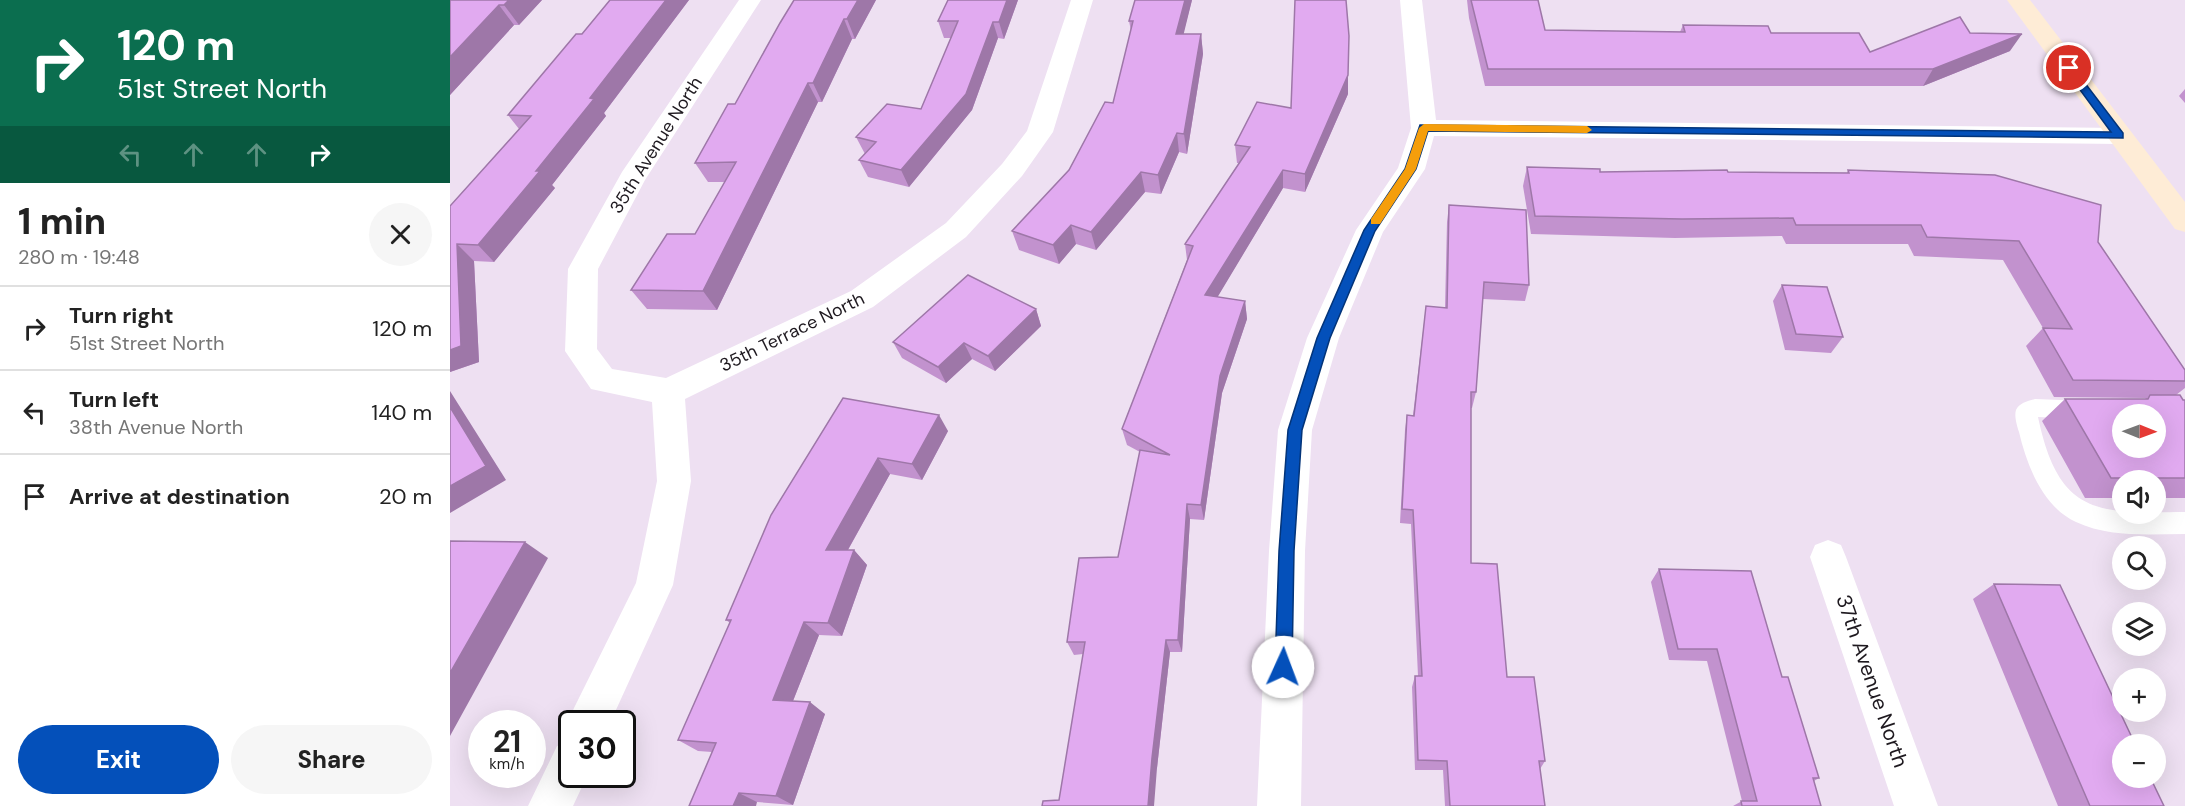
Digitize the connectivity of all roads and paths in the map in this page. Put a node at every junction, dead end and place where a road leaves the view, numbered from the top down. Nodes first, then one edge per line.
1 (750, 0) edge
2 (1082, 0) edge
3 (1411, 0) edge
4 (2018, 0) edge
5 (1424, 128) junction
6 (2119, 136) junction
7 (2185, 222) edge
8 (668, 392) junction
9 (2108, 410) edge
10 (2185, 523) edge
11 (1828, 557) dead end
12 (596, 710) edge
13 (559, 788) edge
14 (550, 806) edge
15 (1279, 806) edge
16 (1916, 806) edge

1 - 8 street, 35th Avenue North
2 - 8 street, 35th Terrace North
3 - 5 street
4 - 6 main road
5 - 6 street
5 - 15 street
6 - 7 main road
8 - 12 street
9 - 10 lane
11 - 16 street, 37th Avenue North
13 - 14 street

